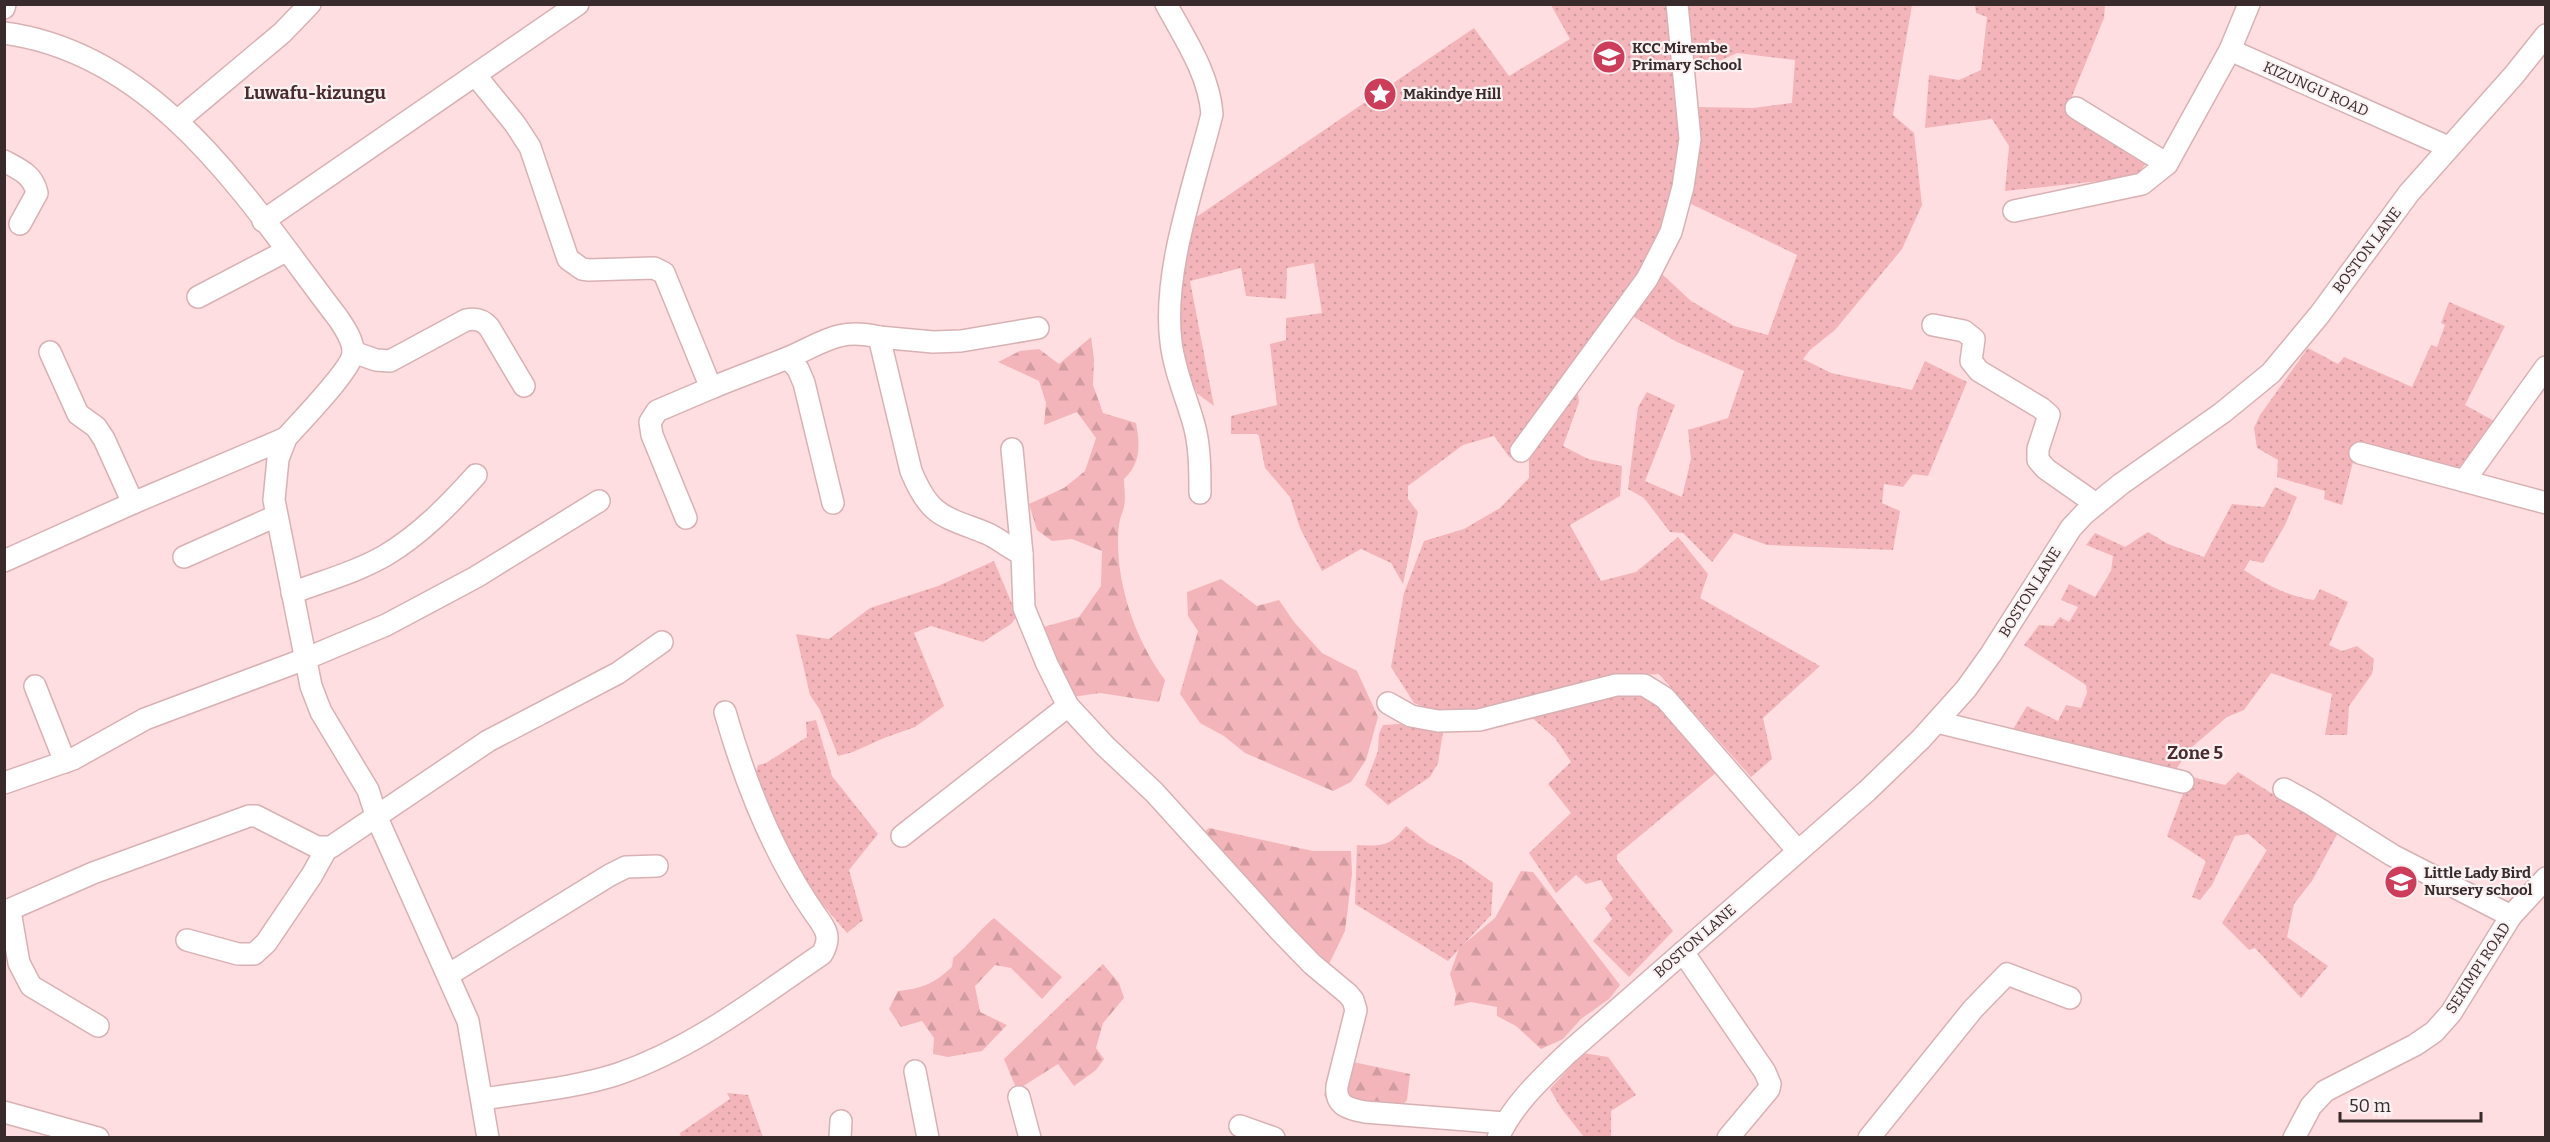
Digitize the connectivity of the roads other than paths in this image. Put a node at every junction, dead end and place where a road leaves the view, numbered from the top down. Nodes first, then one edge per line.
1 (310, 4) edge
2 (578, 4) edge
3 (1166, 4) edge
4 (1677, 4) edge
5 (2249, 4) edge
6 (557, 11) edge
7 (4, 33) edge
8 (2546, 35) edge
9 (2229, 50) junction
10 (476, 76) junction
11 (2076, 108) dead end
12 (177, 121) junction
13 (2448, 147) junction
14 (4, 161) edge
15 (2167, 164) junction
16 (2014, 211) dead end
17 (263, 221) junction
18 (20, 224) dead end
19 (286, 251) junction
20 (198, 297) dead end
21 (1933, 325) dead end
22 (1038, 328) dead end
23 (879, 337) junction
24 (50, 352) dead end
25 (353, 352) junction
26 (788, 358) junction
27 (2546, 367) edge
28 (524, 386) dead end
29 (711, 388) junction
30 (286, 438) junction
31 (1012, 449) dead end
32 (1521, 451) dead end
33 (2361, 453) dead end
34 (476, 476) dead end
35 (2464, 481) junction
36 (1200, 493) dead end
37 (599, 501) dead end
38 (2546, 502) edge
39 (134, 503) junction
40 (833, 503) dead end
41 (2096, 504) junction
42 (276, 516) junction
43 (686, 518) dead end
44 (1022, 554) junction
45 (184, 557) dead end
46 (4, 561) edge
47 (292, 593) junction
48 (662, 642) dead end
49 (305, 658) junction
50 (35, 686) dead end
51 (1388, 703) dead end
52 (1068, 706) junction
53 (725, 712) dead end
54 (1937, 722) junction
55 (65, 762) junction
56 (2183, 782) dead end
57 (4, 783) edge
58 (2284, 789) dead end
59 (377, 818) junction
60 (902, 836) dead end
61 (327, 848) junction
62 (1798, 851) junction
63 (657, 866) dead end
64 (2546, 878) edge
65 (7, 911) edge
66 (2511, 916) junction
67 (187, 940) dead end
68 (1683, 952) junction
69 (448, 975) junction
70 (2070, 998) dead end
71 (98, 1026) dead end
72 (915, 1071) dead end
73 (1019, 1097) dead end
74 (483, 1100) junction
75 (4, 1112) edge
76 (1240, 1126) dead end
77 (1502, 1130) edge
78 (98, 1137) edge
79 (488, 1137) edge
80 (928, 1137) edge
81 (1029, 1137) edge
82 (1274, 1137) edge
83 (1728, 1137) edge
84 (1869, 1137) edge
85 (2294, 1137) edge

1 - 12 street
2 - 6 street
3 - 36 street
4 - 32 street
5 - 9 street
6 - 10 street
7 - 12 street
8 - 13 street, BOSTON LANE
9 - 13 street, KIZUNGU ROAD
9 - 15 street
10 - 17 street
10 - 29 street
11 - 15 street
12 - 17 street
13 - 41 street, BOSTON LANE
14 - 18 street
15 - 16 street
17 - 19 street
19 - 20 street
19 - 25 street
21 - 41 street
22 - 23 street
23 - 26 street
23 - 44 street
24 - 39 street
25 - 28 street
25 - 30 street
26 - 29 street
26 - 40 street
27 - 35 street
29 - 43 street
30 - 39 street
30 - 42 street
31 - 44 street
33 - 35 street
34 - 47 street
35 - 38 street
37 - 49 street
39 - 46 street
41 - 54 street, BOSTON LANE
42 - 45 street
42 - 47 street
44 - 52 street
47 - 49 street
48 - 59 street
49 - 55 street
49 - 59 street
50 - 55 street
51 - 62 street
52 - 60 street
52 - 77 street
53 - 74 street
54 - 56 street
54 - 62 street, BOSTON LANE
55 - 57 street
58 - 66 street
59 - 61 street
59 - 69 street
61 - 65 street
61 - 67 street
62 - 68 street, BOSTON LANE
63 - 69 street
64 - 66 street, SEKIMPI ROAD
65 - 71 street
66 - 85 street, SEKIMPI ROAD
68 - 77 street, BOSTON LANE
68 - 83 street
69 - 74 street
70 - 84 street
72 - 80 street
73 - 81 street
74 - 79 street
75 - 78 street
76 - 82 street

